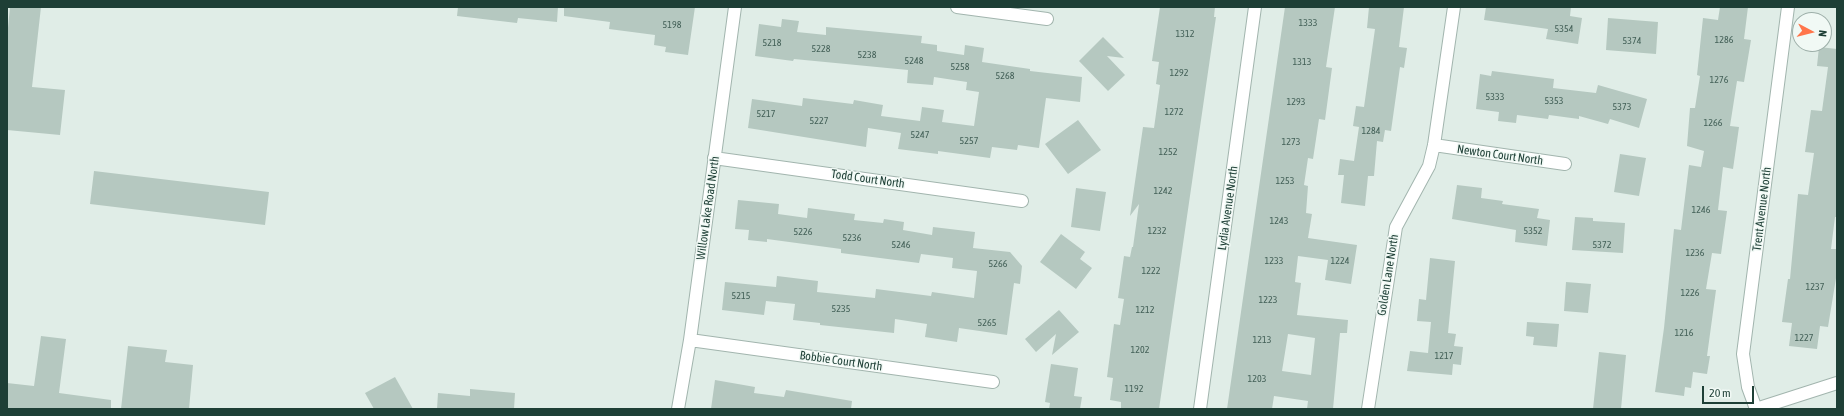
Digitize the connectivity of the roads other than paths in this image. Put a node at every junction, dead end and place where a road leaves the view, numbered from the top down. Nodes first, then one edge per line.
1 (735, 7) edge
2 (957, 7) edge
3 (1255, 7) edge
4 (1454, 7) edge
5 (1788, 7) edge
6 (1047, 19) dead end
7 (1434, 145) junction
8 (714, 158) junction
9 (1565, 164) dead end
10 (1022, 200) dead end
11 (690, 340) junction
12 (993, 382) dead end
13 (1837, 382) edge
14 (678, 409) edge
15 (1200, 409) edge
16 (1368, 409) edge
17 (1756, 409) edge

1 - 8 street, Willow Lake Road North
2 - 6 street
3 - 15 street, Lydia Avenue North
4 - 7 street, Golden Lane North
5 - 17 street, Trent Avenue North
7 - 9 street, Newton Court North
7 - 16 street, Golden Lane North
8 - 10 street, Todd Court North
8 - 11 street, Willow Lake Road North
11 - 12 street, Bobbie Court North
11 - 14 street, Willow Lake Road North
13 - 17 street

